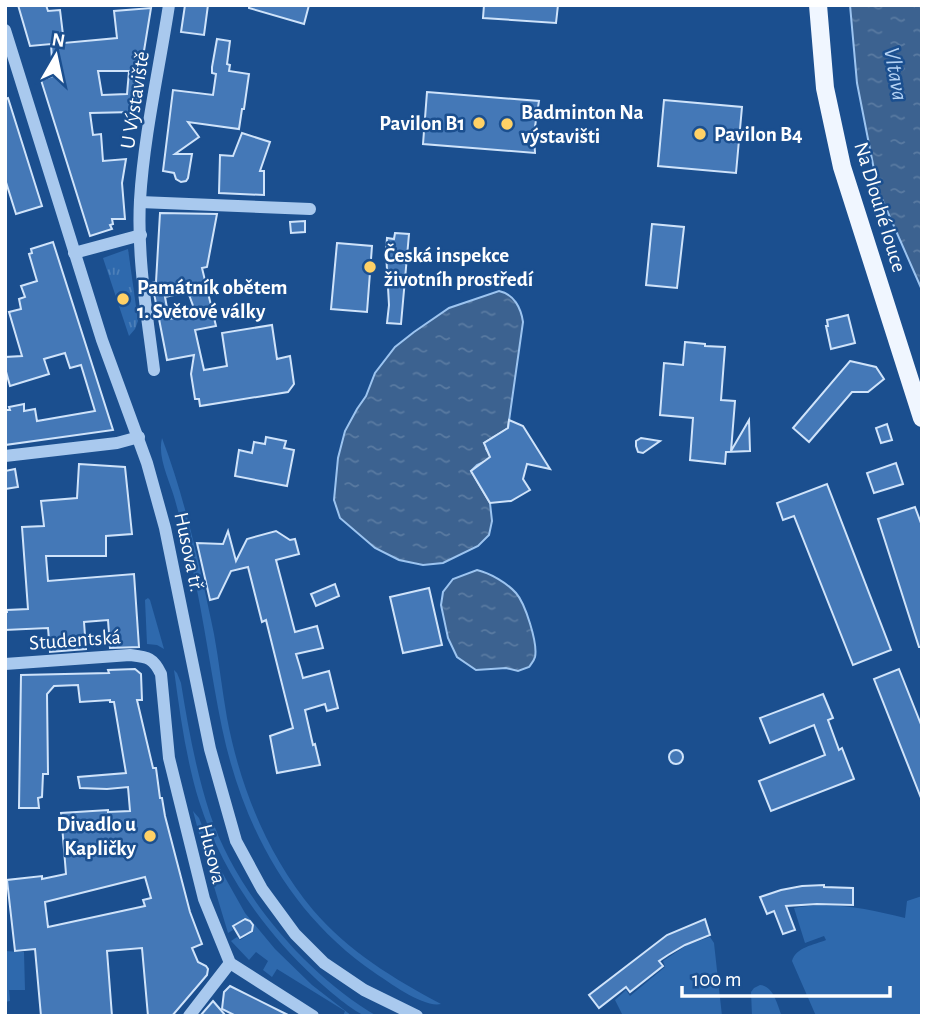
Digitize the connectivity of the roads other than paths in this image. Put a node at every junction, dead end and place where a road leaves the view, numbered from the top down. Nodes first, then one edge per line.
1 (169, 5) edge
2 (818, 5) edge
3 (5, 30) edge
4 (9, 52) edge
5 (140, 202) junction
6 (310, 209) dead end
7 (141, 234) junction
8 (74, 254) junction
9 (154, 370) dead end
10 (922, 418) edge
11 (139, 437) junction
12 (5, 456) edge
13 (148, 657) joint
14 (5, 664) edge
15 (230, 963) junction
16 (189, 1016) edge
17 (313, 1016) edge
18 (417, 1016) edge

1 - 5 street, U Výstaviště
2 - 10 main road, Na Dlouhé louce
3 - 4 street, Husova tř.
4 - 8 street, Husova tř.
5 - 6 street
5 - 7 street, U Výstaviště
7 - 8 street
7 - 9 street, U Výstaviště
8 - 11 street, Husova tř.
11 - 12 street
11 - 18 street, Husova tř.
13 - 14 street, Studentská
13 - 15 street, Husova
15 - 16 street
15 - 17 street

